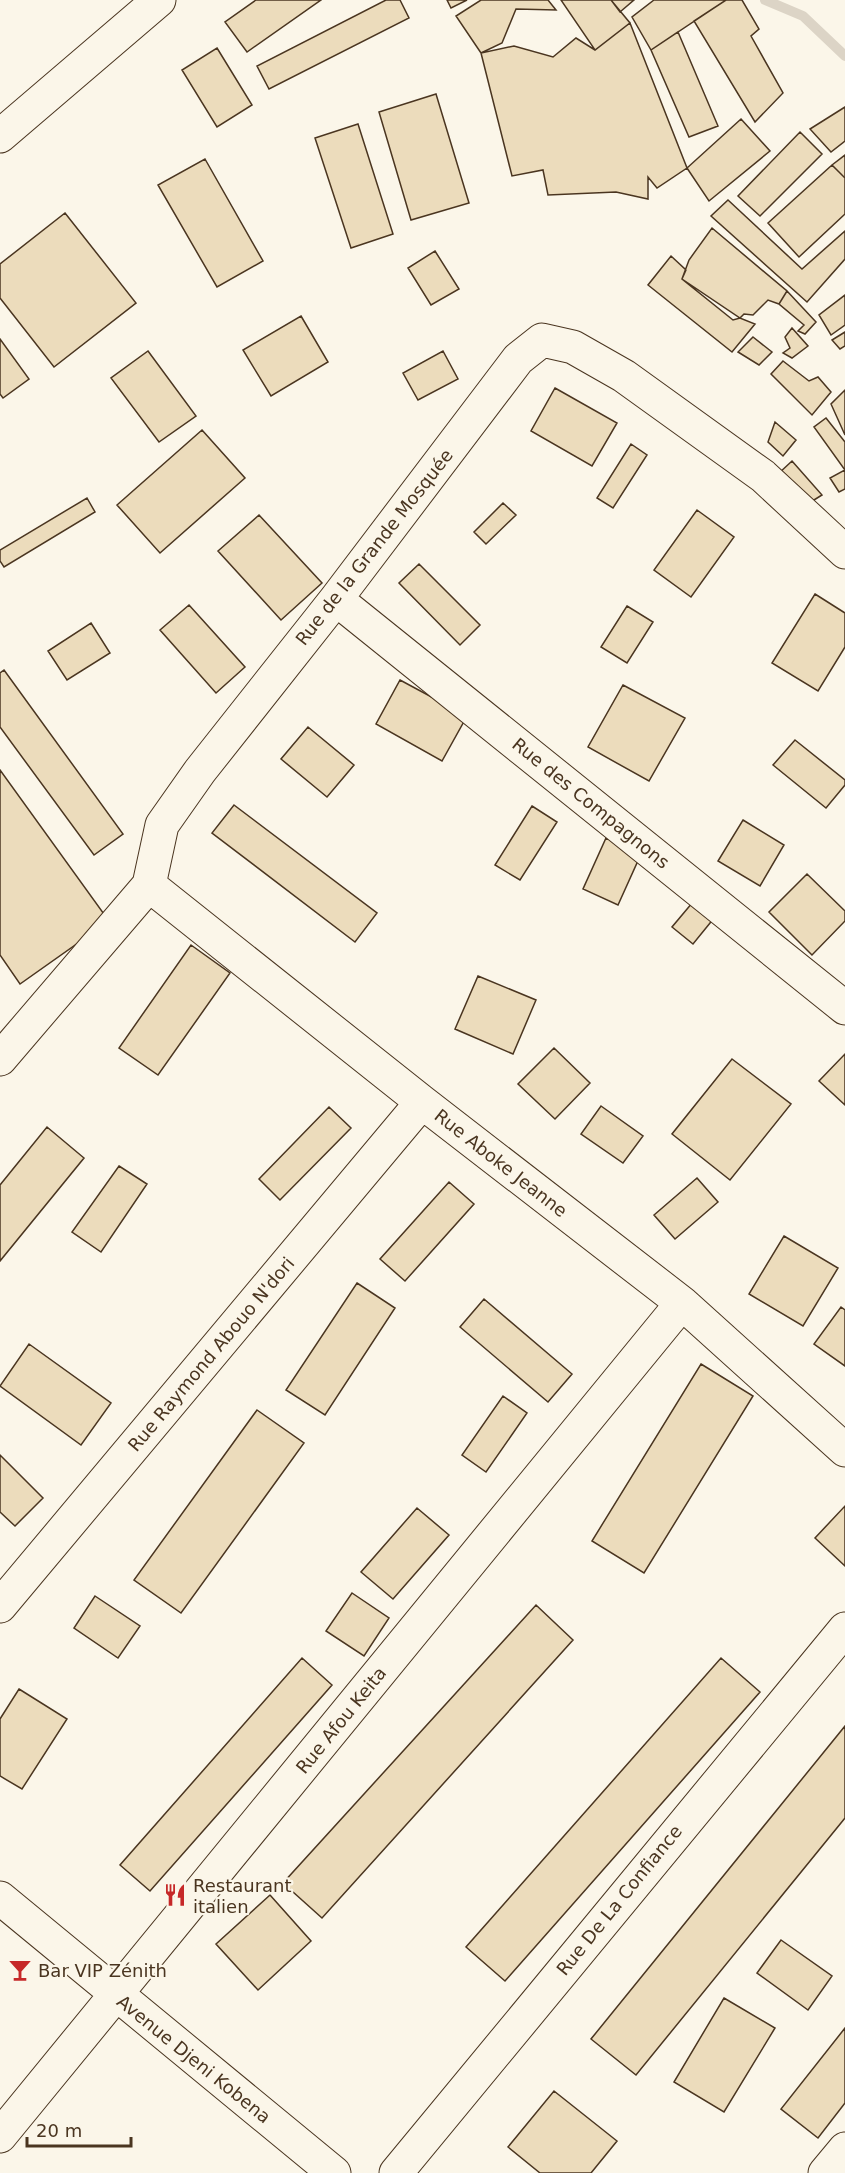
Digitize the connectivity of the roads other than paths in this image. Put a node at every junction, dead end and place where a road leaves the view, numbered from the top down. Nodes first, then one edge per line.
1 (159, 0) edge
2 (6, 120) edge
3 (841, 541) edge
4 (336, 599) junction
5 (149, 885) junction
6 (845, 1008) edge
7 (0, 1059) edge
8 (422, 1102) junction
9 (682, 1303) junction
10 (845, 1450) edge
11 (0, 1606) edge
12 (845, 1629) edge
13 (0, 1898) edge
14 (116, 1995) junction
15 (0, 2136) edge
16 (845, 2149) edge
17 (334, 2173) edge
18 (396, 2173) edge
19 (825, 2173) edge

1 - 2 street
3 - 4 street, Rue de la Grande Mosquée
4 - 5 street, Rue de la Grande Mosquée
4 - 6 street, Rue des Compagnons
5 - 7 street, Rue de la Grande Mosquée
5 - 8 street, Rue Aboke Jeanne
8 - 9 street, Rue Aboke Jeanne
8 - 11 street, Rue Raymond Abouo N'dori
9 - 10 street, Rue Aboke Jeanne
9 - 14 street, Rue Afou Keita
12 - 18 street, Rue De La Confiance
13 - 14 street, Avenue Djeni Kobena
14 - 15 street, Rue Afou Keita
14 - 17 street, Avenue Djeni Kobena
16 - 19 street

